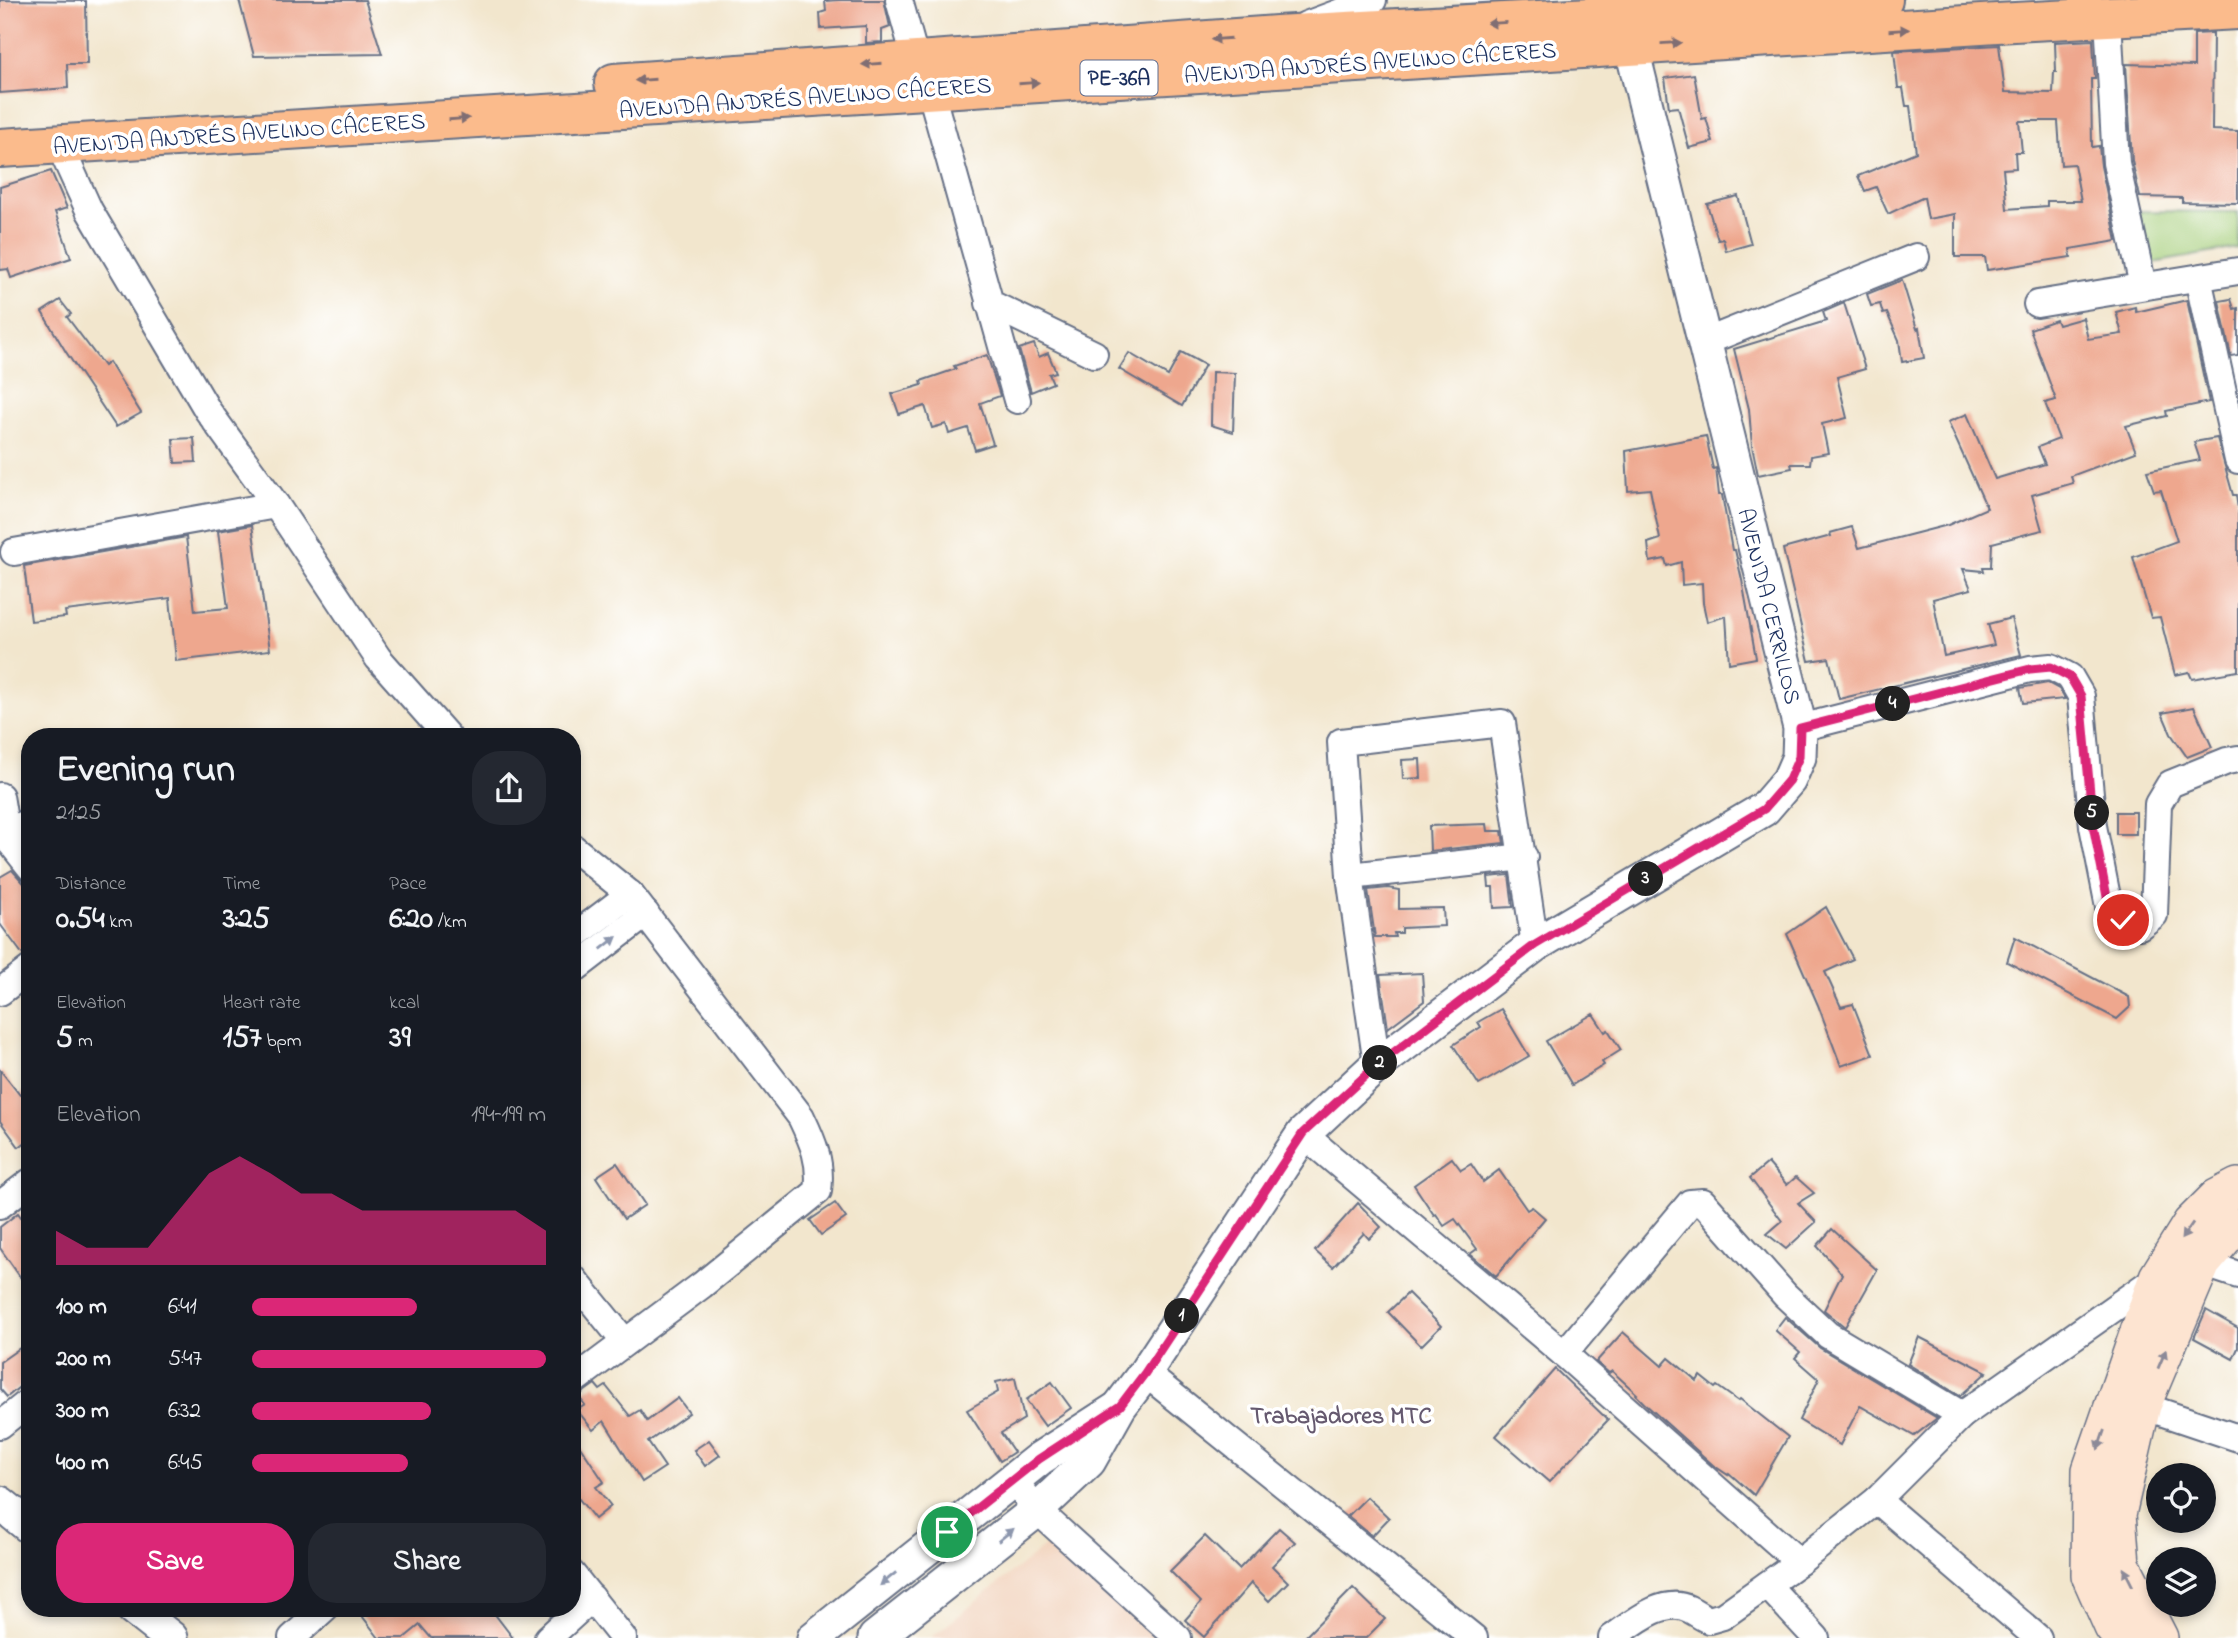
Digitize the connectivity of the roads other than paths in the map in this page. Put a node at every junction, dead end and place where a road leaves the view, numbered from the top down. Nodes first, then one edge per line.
1 (899, 0) edge
2 (1373, 0) edge
3 (1883, 0) edge
4 (2195, 6) edge
5 (2238, 10) edge
6 (1995, 12) edge
7 (1800, 14) edge
8 (2108, 18) junction
9 (1627, 31) junction
10 (1277, 35) junction
11 (923, 75) junction
12 (0, 126) edge
13 (59, 144) junction
14 (0, 148) edge
15 (1916, 257) dead end
16 (2238, 271) edge
17 (2198, 278) junction
18 (2143, 286) junction
19 (989, 303) junction
20 (2037, 304) dead end
21 (1705, 342) junction
22 (1094, 354) dead end
23 (1017, 400) dead end
24 (2238, 460) edge
25 (276, 505) junction
26 (14, 552) dead end
27 (440, 728) edge
28 (1800, 728) junction
29 (2238, 759) edge
30 (0, 796) edge
31 (21, 826) edge
32 (7, 838) junction
33 (581, 855) edge
34 (21, 856) edge
35 (1524, 858) junction
36 (1350, 876) junction
37 (638, 904) junction
38 (581, 933) edge
39 (1535, 945) junction
40 (581, 962) edge
41 (21, 976) edge
42 (0, 992) edge
43 (1377, 1065) junction
44 (1303, 1133) junction
45 (2238, 1187) edge
46 (21, 1189) edge
47 (0, 1205) edge
48 (2238, 1227) edge
49 (2202, 1263) junction
50 (2238, 1275) edge
51 (2158, 1277) junction
52 (581, 1288) edge
53 (625, 1342) junction
54 (1564, 1354) junction
55 (1145, 1373) junction
56 (581, 1375) edge
57 (2129, 1401) junction
58 (1120, 1406) junction
59 (21, 1408) edge
60 (1962, 1415) junction
61 (0, 1425) edge
62 (2238, 1438) edge
63 (1013, 1479) junction
64 (1877, 1500) junction
65 (0, 1503) edge
66 (1037, 1510) junction
67 (2104, 1514) junction
68 (21, 1520) edge
69 (1799, 1562) junction
70 (581, 1585) edge
71 (1767, 1585) junction
72 (592, 1598) junction
73 (581, 1608) edge
74 (144, 1617) edge
75 (316, 1617) edge
76 (571, 1617) edge
77 (171, 1638) edge
78 (292, 1638) edge
79 (548, 1638) edge
80 (623, 1638) edge
81 (814, 1638) edge
82 (875, 1638) edge
83 (1178, 1638) edge
84 (1474, 1638) edge
85 (1612, 1638) edge
86 (1816, 1638) edge
87 (2038, 1638) edge
88 (2122, 1638) edge
89 (2159, 1638) edge

1 - 11 street
2 - 10 street
3 - 7 highway, AVENIDA ANDRÉS AVELINO CÁCERES / PE-36A
4 - 5 highway, AVENIDA ANDRÉS AVELINO CÁCERES / PE-36A
4 - 8 highway, AVENIDA ANDRÉS AVELINO CÁCERES / PE-36A
7 -> 6 highway, AVENIDA ANDRÉS AVELINO CÁCERES / PE-36A
6 - 8 highway, AVENIDA ANDRÉS AVELINO CÁCERES / PE-36A
7 - 9 highway, AVENIDA ANDRÉS AVELINO CÁCERES / PE-36A
8 - 18 street
9 -> 10 highway, AVENIDA ANDRÉS AVELINO CÁCERES / PE-36A
11 -> 9 highway, AVENIDA ANDRÉS AVELINO CÁCERES / PE-36A
9 - 21 street, AVENIDA CERRILLOS
10 -> 11 highway, AVENIDA ANDRÉS AVELINO CÁCERES / PE-36A
11 -> 12 highway, AVENIDA ANDRÉS AVELINO CÁCERES / PE-36A
13 -> 11 highway, AVENIDA ANDRÉS AVELINO CÁCERES / PE-36A
11 - 19 street
13 - 14 highway, AVENIDA ANDRÉS AVELINO CÁCERES / PE-36A
13 - 25 street
15 - 21 street
16 - 17 street
17 - 18 street
17 - 24 street
18 - 20 street
19 - 22 street
19 - 23 street
21 - 28 street, AVENIDA CERRILLOS
25 - 26 street
25 - 27 street
28 - 29 street
28 - 39 street, AVENIDA CERRILLOS
30 - 32 street
31 - 32 street
32 - 34 street
33 - 37 street
35 - 36 street
35 - 36 street
35 - 39 street
36 - 43 street
37 - 38 street
40 -> 37 street
37 - 53 street
39 - 43 street, AVENIDA CERRILLOS
41 - 42 street
43 - 44 street, AVENIDA CERRILLOS
44 - 54 street
44 - 55 street, AVENIDA CERRILLOS
45 -> 51 main road
46 - 47 street
48 - 49 main road
49 - 50 street
49 - 51 street
57 -> 49 main road
51 - 57 main road
51 - 60 street
52 - 53 street
53 - 56 street
54 - 60 street
54 - 69 street
55 - 58 street, AVENIDA CERRILLOS
55 - 84 street
57 - 62 street
57 - 67 main road
58 - 63 street, AVENIDA CERRILLOS
58 - 66 street, AVENIDA CERRILLOS
59 - 61 street
60 - 64 street
63 - 66 street
63 -> 81 street, AVENIDA CERRILLOS
64 - 69 street
64 - 87 street
65 - 68 street
82 -> 66 street, AVENIDA CERRILLOS
66 - 83 street
67 - 88 main road
89 -> 67 main road
69 - 71 street
70 - 72 street
71 - 85 street
71 - 86 street
72 - 73 street
72 - 80 street
74 - 77 street
75 - 78 street
76 - 79 street

